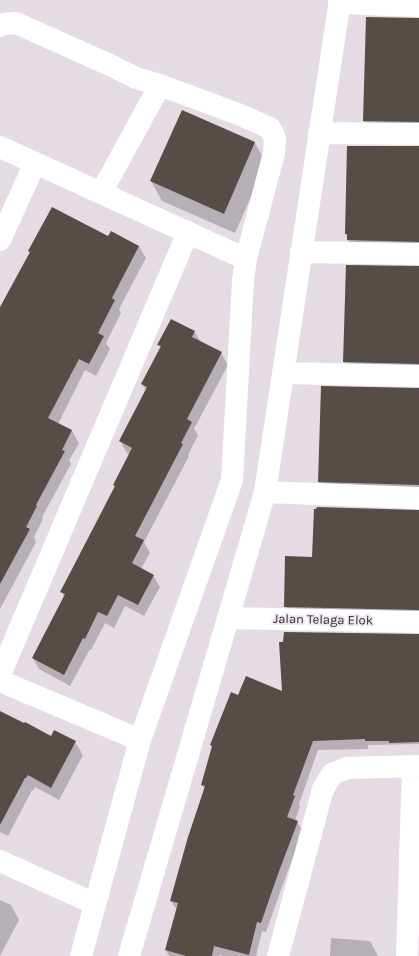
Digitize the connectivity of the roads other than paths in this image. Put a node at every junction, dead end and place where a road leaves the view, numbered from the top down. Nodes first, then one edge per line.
1 (339, 1) edge
2 (419, 6) edge
3 (0, 26) edge
4 (160, 85) junction
5 (319, 133) junction
6 (419, 134) edge
7 (2, 153) edge
8 (35, 163) junction
9 (101, 193) junction
10 (188, 232) junction
11 (0, 240) edge
12 (301, 252) junction
13 (419, 254) edge
14 (246, 259) junction
15 (283, 373) junction
16 (419, 376) edge
17 (265, 492) junction
18 (419, 498) edge
19 (228, 618) junction
20 (419, 622) edge
21 (0, 675) edge
22 (0, 681) edge
23 (140, 740) junction
24 (416, 766) edge
25 (0, 860) edge
26 (95, 904) junction
27 (81, 956) edge
28 (129, 956) edge
29 (278, 956) edge
30 (406, 956) edge

1 - 2 street
1 - 5 street
3 - 4 street
4 - 9 street
4 - 14 street
5 - 6 street
5 - 12 street
7 - 8 street
8 - 9 street
8 - 11 street
9 - 10 street
10 - 14 street
10 - 21 street
12 - 13 street
12 - 15 street
14 - 23 street
15 - 16 street
15 - 17 street
17 - 18 street
17 - 19 street
19 - 20 street, Jalan Telaga Elok
19 - 28 street
22 - 23 street
23 - 26 street
24 - 29 street
24 - 30 street
25 - 26 street
26 - 27 street

